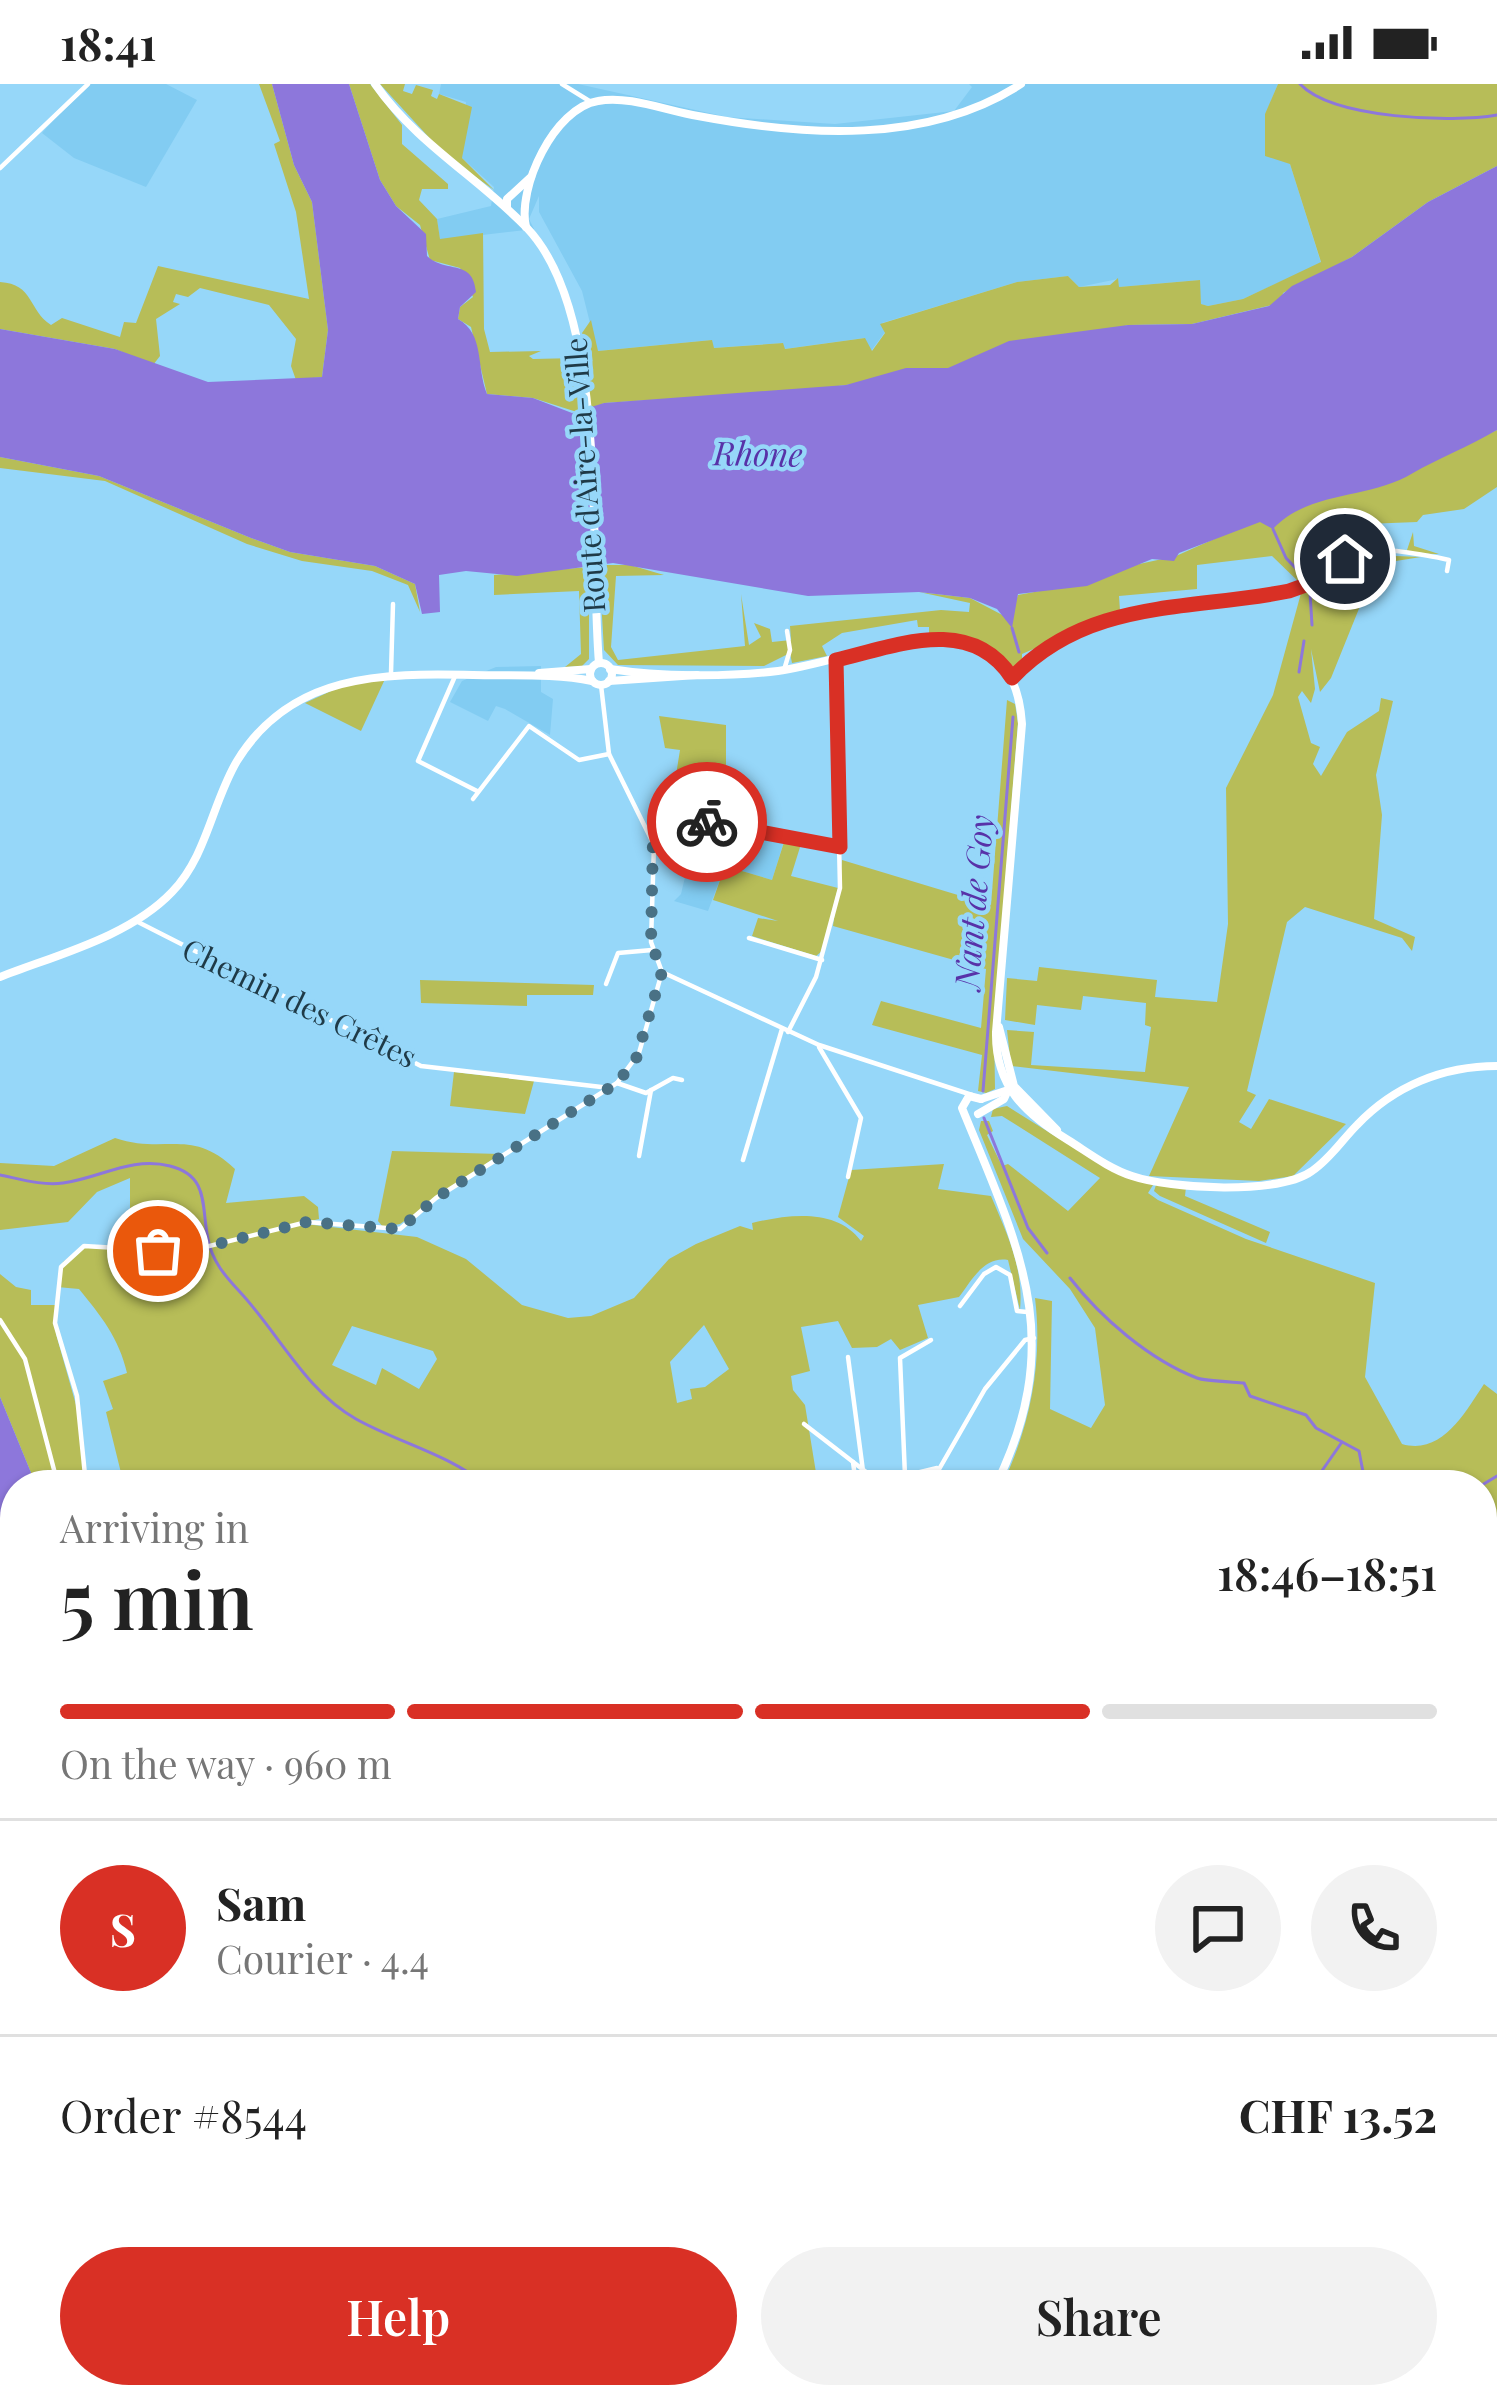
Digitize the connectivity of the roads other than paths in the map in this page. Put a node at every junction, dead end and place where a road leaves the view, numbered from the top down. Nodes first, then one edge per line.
1 (88, 84) edge
2 (375, 84) edge
3 (562, 84) edge
4 (1021, 84) edge
5 (591, 102) junction
6 (0, 168) edge
7 (514, 204) junction
8 (1447, 571) dead end
9 (393, 604) dead end
10 (787, 631) dead end
11 (836, 660) junction
12 (595, 666) junction
13 (610, 669) junction
14 (784, 670) junction
15 (391, 673) junction
16 (456, 674) junction
17 (699, 674) junction
18 (520, 676) junction
19 (1012, 678) junction
20 (601, 682) junction
21 (609, 754) junction
22 (477, 791) junction
23 (472, 799) dead end
24 (653, 839) junction
25 (840, 847) junction
26 (136, 921) junction
27 (749, 938) dead end
28 (652, 950) junction
29 (822, 960) junction
30 (662, 972) junction
31 (0, 977) edge
32 (606, 984) dead end
33 (785, 1031) junction
34 (819, 1045) junction
35 (1497, 1066) edge
36 (682, 1080) dead end
37 (617, 1083) junction
38 (950, 1087) junction
39 (610, 1088) junction
40 (1011, 1088) junction
41 (651, 1090) junction
42 (976, 1097) junction
43 (963, 1107) junction
44 (980, 1112) junction
45 (977, 1137) junction
46 (639, 1156) dead end
47 (743, 1160) dead end
48 (848, 1177) dead end
49 (960, 1306) dead end
50 (1030, 1312) junction
51 (0, 1320) edge
52 (1034, 1338) junction
53 (931, 1340) dead end
54 (848, 1357) dead end
55 (804, 1424) dead end
56 (853, 1462) junction
57 (937, 1468) joint
58 (54, 1470) edge
59 (84, 1470) edge
60 (854, 1470) edge
61 (862, 1470) edge
62 (863, 1470) edge
63 (905, 1470) edge
64 (930, 1470) edge
65 (1002, 1470) edge

1 - 6 street
2 - 7 main road
3 - 5 street
4 - 5 main road
5 - 7 main road
7 - 12 main road, Route d'Aire-la-Ville
8 - 19 street
9 - 15 street
10 - 14 street
11 - 14 main road
11 - 19 main road
11 - 25 street
12 - 13 main road
12 - 18 main road
12 - 20 main road, Route d'Aire-la-Ville
13 - 17 main road
13 - 20 main road
14 - 17 main road
15 - 16 main road
15 - 26 main road
16 - 18 main road
16 - 22 street
17 - 20 main road
18 - 20 main road
19 - 40 main road
20 - 21 street
21 - 22 street
21 - 24 street
22 - 23 street
24 - 25 street
24 - 28 street
25 - 29 street
26 - 31 main road
26 - 39 street, Chemin des Crêtes
27 - 29 street
28 - 30 street
28 - 32 street
29 - 33 street
30 - 33 street
30 - 37 street
33 - 34 street
33 - 47 street
34 - 38 street
34 - 48 street
35 - 40 main road
36 - 41 street
37 - 39 street
37 - 41 street
38 - 42 street
38 - 43 street
39 - 59 street
40 - 42 main road
40 - 44 main road
41 - 46 street
42 - 43 main road
42 - 44 main road
43 - 44 main road
43 - 45 main road
44 - 45 main road
45 - 50 main road
49 - 50 street
50 - 52 main road
51 - 58 street
52 - 57 street
52 - 65 main road
53 - 63 street
54 - 62 street
55 - 56 street
56 - 60 street
56 - 61 street
57 - 64 street

